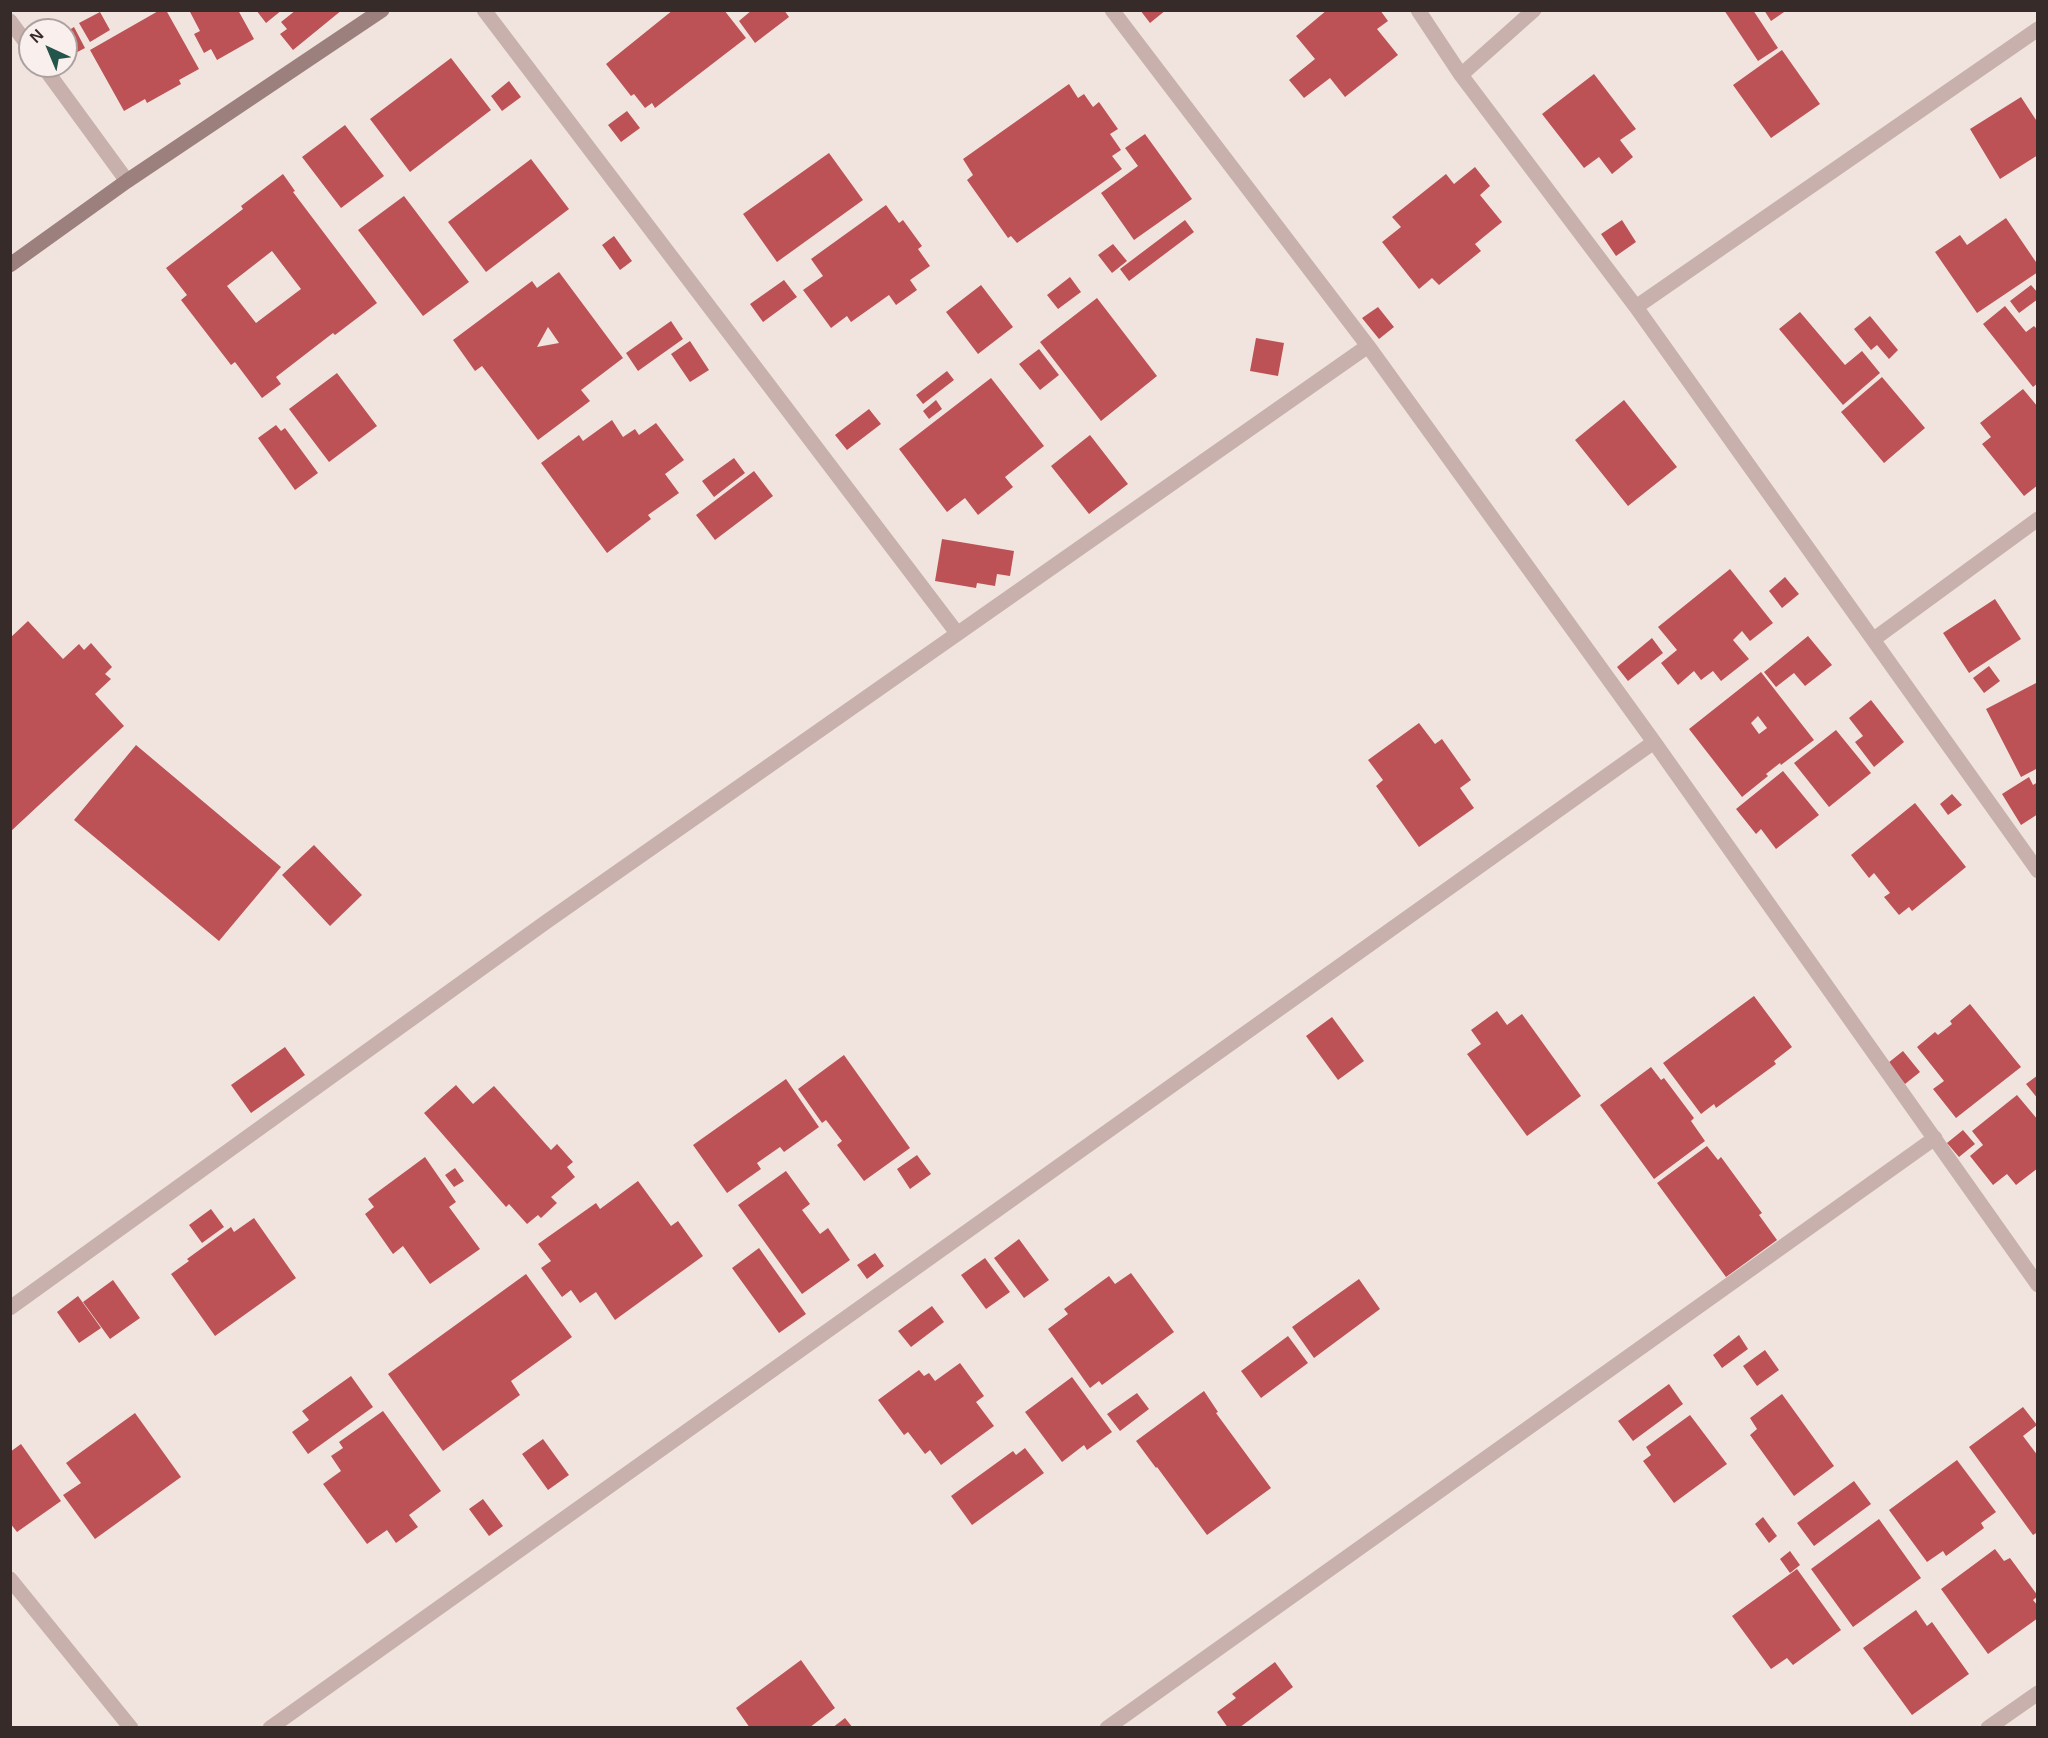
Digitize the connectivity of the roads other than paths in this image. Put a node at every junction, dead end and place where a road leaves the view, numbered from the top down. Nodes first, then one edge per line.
1 (382, 10) edge
2 (484, 10) edge
3 (1112, 10) edge
4 (1418, 10) edge
5 (1534, 10) edge
6 (2037, 29) edge
7 (1461, 75) junction
8 (52, 78) edge
9 (126, 181) junction
10 (10, 266) edge
11 (1636, 307) junction
12 (1368, 346) junction
13 (2037, 519) edge
14 (957, 633) junction
15 (1874, 639) junction
16 (1654, 742) junction
17 (2037, 871) edge
18 (1935, 1138) junction
19 (2037, 1285) edge
20 (10, 1308) edge
21 (12, 1586) edge
22 (2037, 1693) edge
23 (131, 1728) edge
24 (270, 1728) edge
25 (1107, 1728) edge
26 (1988, 1728) edge

1 - 9 street
2 - 14 street
3 - 12 street
4 - 7 street
5 - 7 street
6 - 11 street
7 - 11 street
8 - 9 street
9 - 10 street
11 - 15 street
12 - 14 street
12 - 16 street
13 - 15 street
14 - 20 street
15 - 17 street
16 - 18 street
16 - 24 street
18 - 19 street
18 - 25 street
21 - 23 street
22 - 26 street

